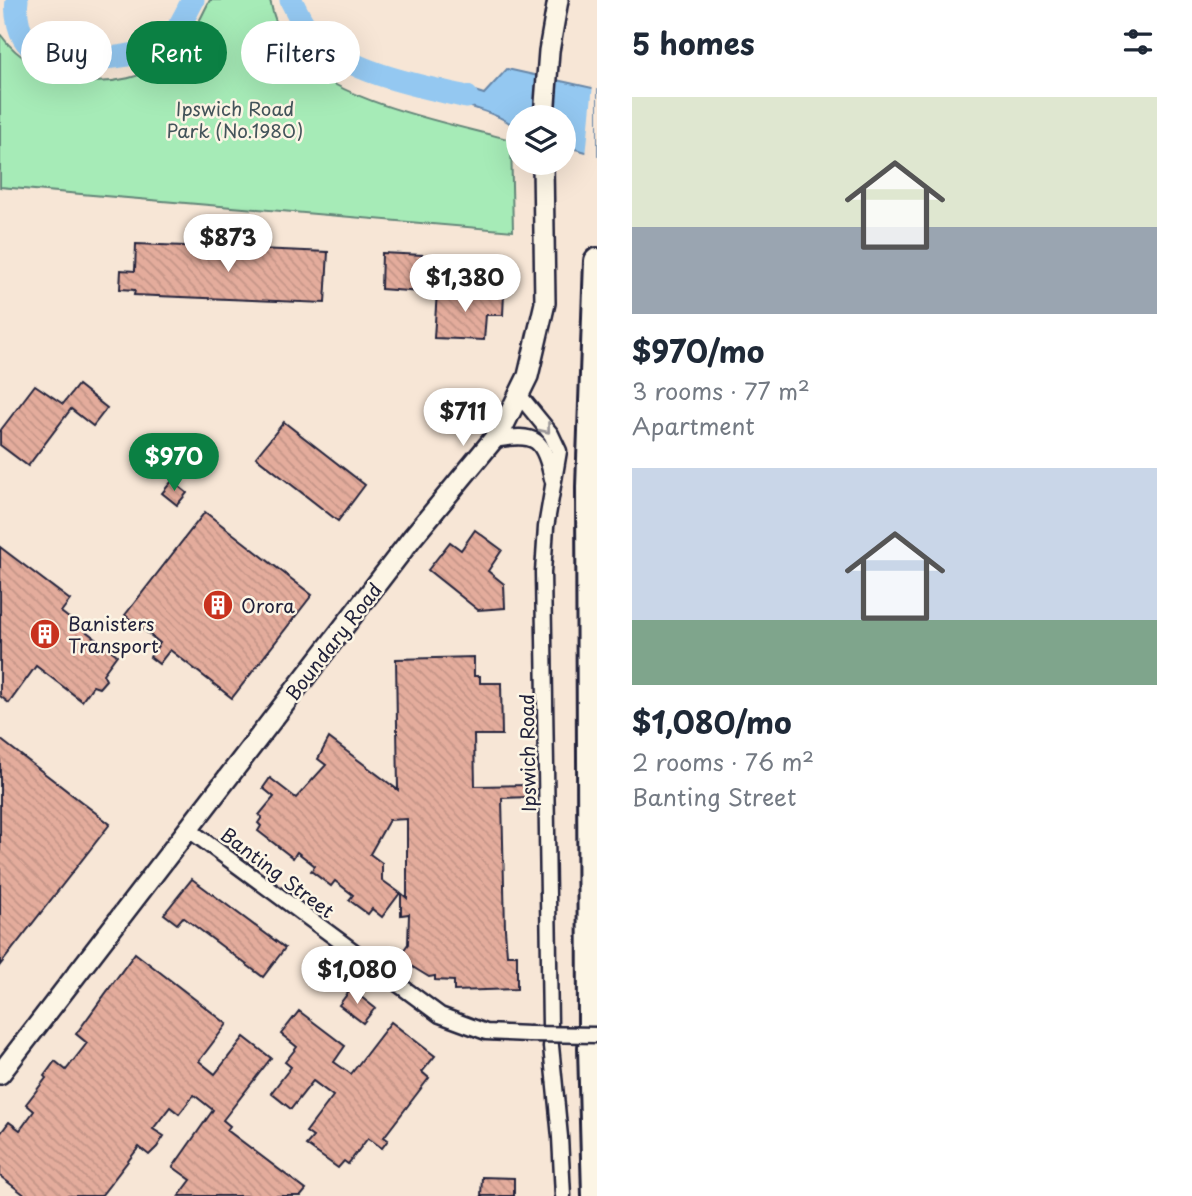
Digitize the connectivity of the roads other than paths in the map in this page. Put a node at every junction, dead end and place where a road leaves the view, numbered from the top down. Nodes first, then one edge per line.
1 (558, 0) edge
2 (545, 105) edge
3 (543, 175) edge
4 (597, 261) edge
5 (520, 396) junction
6 (495, 440) junction
7 (552, 481) junction
8 (188, 829) junction
9 (550, 1026) dead end
10 (593, 1036) edge
11 (551, 1046) dead end
12 (0, 1074) edge
13 (563, 1196) edge
14 (595, 1196) edge

1 - 2 main road
3 - 5 main road, Boundary Road
4 - 10 highway
5 - 6 main road, Boundary Road
5 -> 7 street, Ipswich Road
6 - 7 street, Ipswich Road
6 - 8 main road, Boundary Road
7 - 9 street, Ipswich Road
8 - 10 street, Banting Street, bridge
8 - 12 main road, Boundary Road
10 - 14 highway
11 - 13 street

